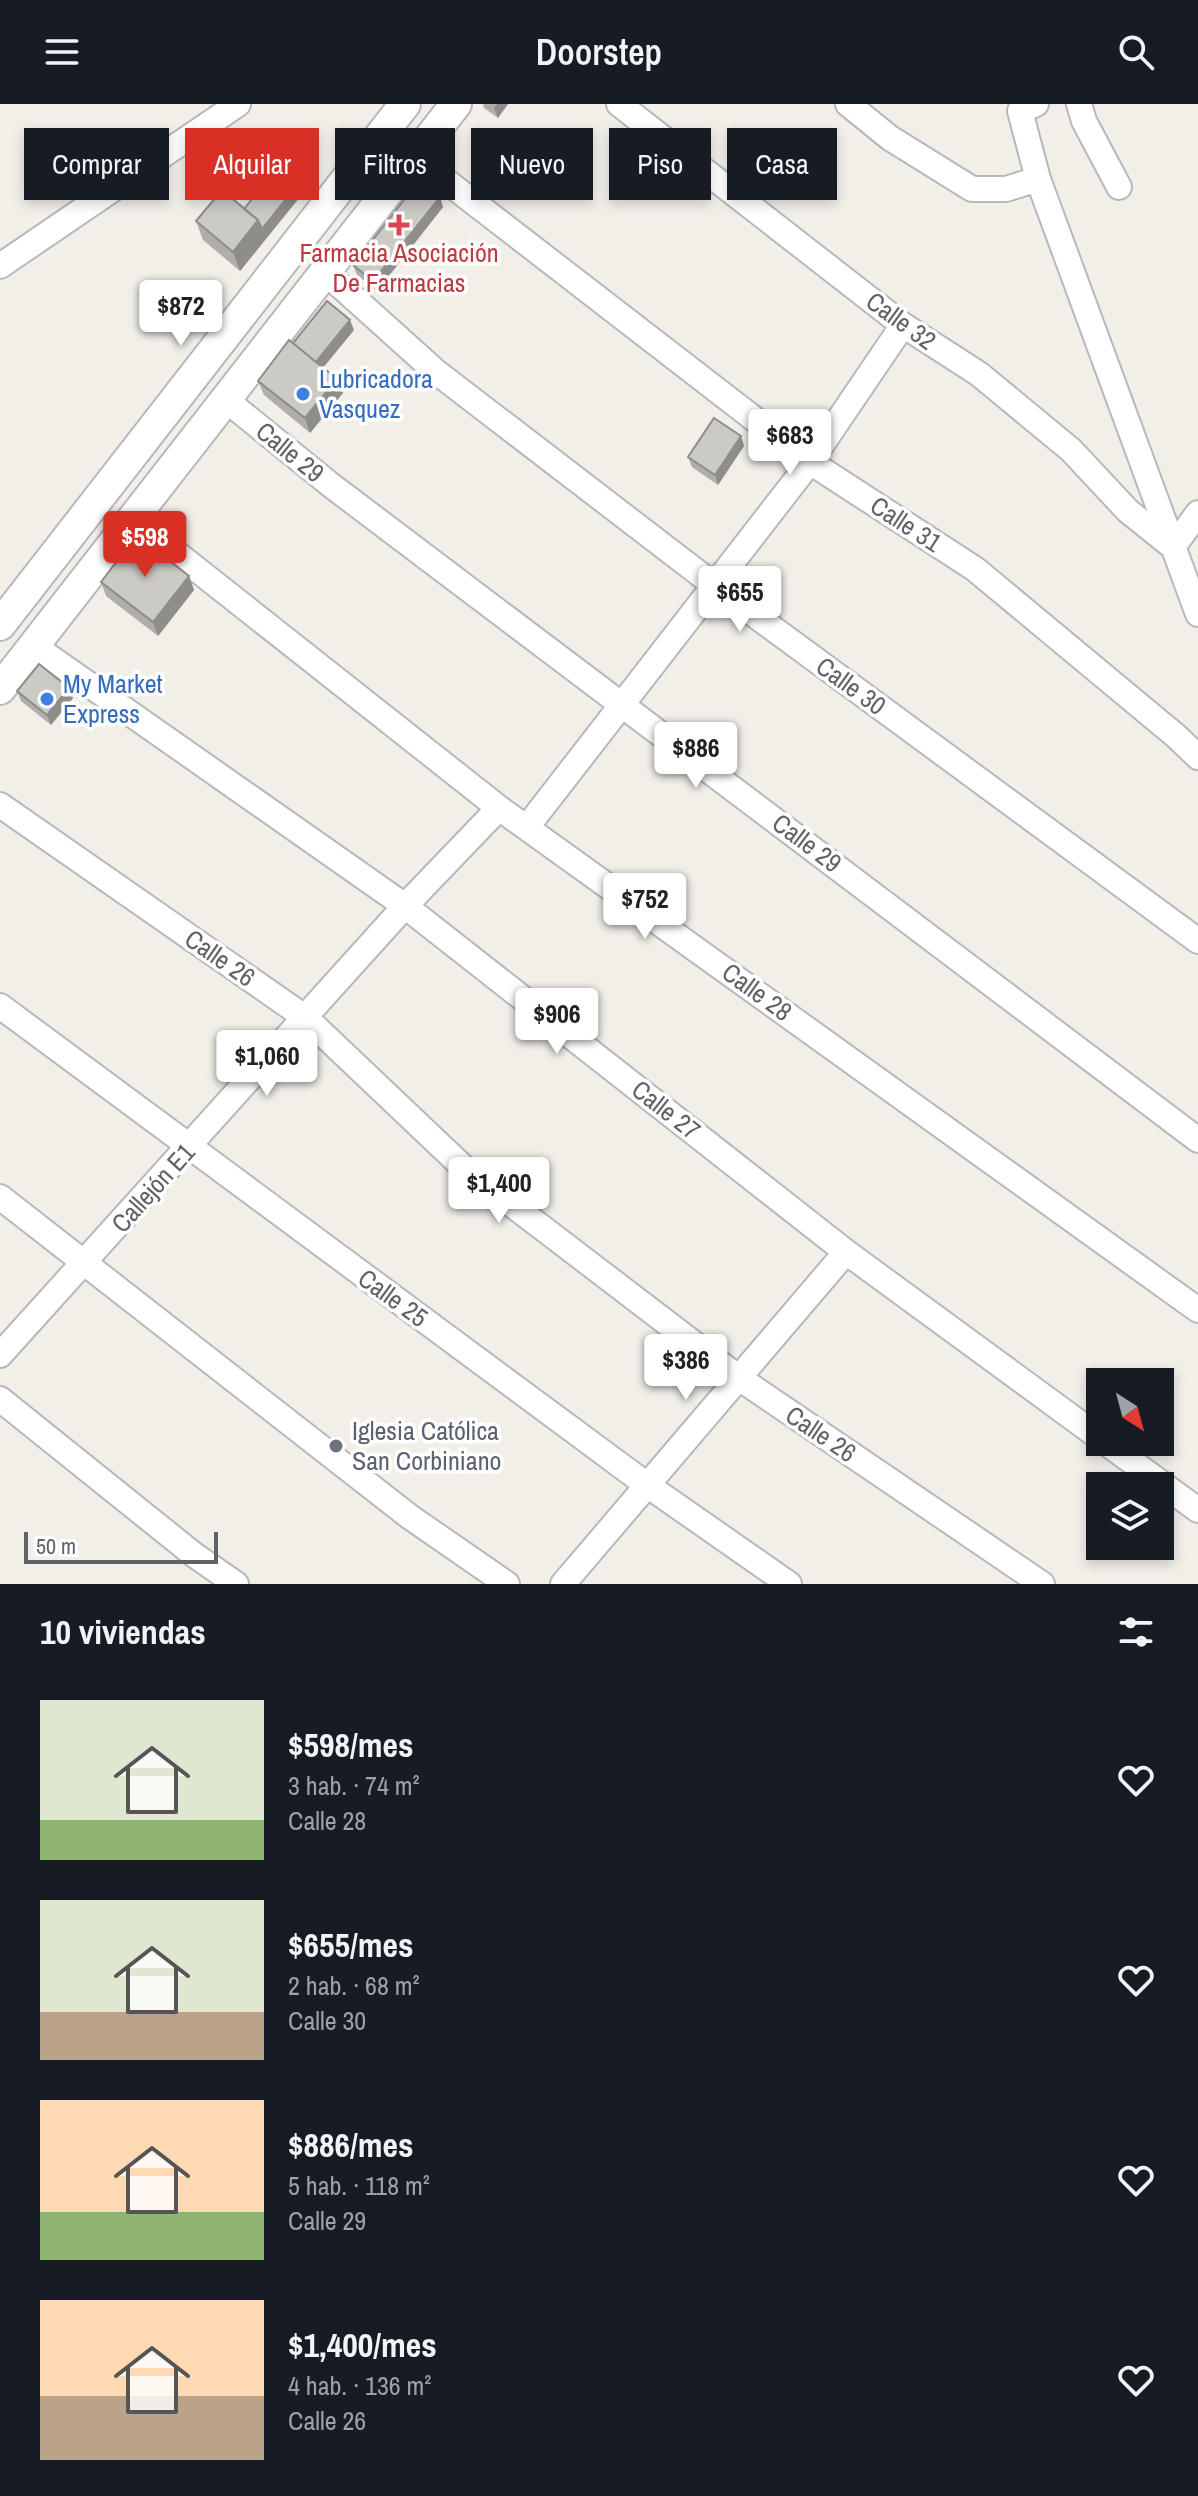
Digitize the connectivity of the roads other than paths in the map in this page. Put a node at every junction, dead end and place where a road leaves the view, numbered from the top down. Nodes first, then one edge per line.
1 (238, 104) edge
2 (405, 104) edge
3 (619, 104) edge
4 (848, 104) edge
5 (1079, 104) edge
6 (1028, 108) edge
7 (443, 110) edge
8 (432, 128) edge
9 (1038, 179) junction
10 (1119, 187) dead end
11 (455, 188) edge
12 (381, 200) edge
13 (312, 223) junction
14 (0, 266) edge
15 (325, 272) junction
16 (903, 325) junction
17 (277, 332) junction
18 (226, 400) junction
19 (810, 462) junction
20 (1198, 513) edge
21 (133, 519) junction
22 (1173, 547) junction
23 (714, 585) junction
24 (1198, 614) edge
25 (0, 625) edge
26 (34, 646) junction
27 (0, 689) edge
28 (623, 704) junction
29 (1198, 757) edge
30 (0, 805) edge
31 (499, 808) junction
32 (527, 827) junction
33 (405, 906) junction
34 (1198, 941) edge
35 (0, 1006) edge
36 (306, 1018) junction
37 (1198, 1140) edge
38 (189, 1148) junction
39 (0, 1197) edge
40 (846, 1252) junction
41 (85, 1262) junction
42 (1198, 1310) edge
43 (0, 1355) edge
44 (739, 1378) junction
45 (0, 1399) edge
46 (1086, 1428) edge
47 (1124, 1456) edge
48 (647, 1485) junction
49 (1198, 1510) edge
50 (236, 1584) edge
51 (507, 1584) edge
52 (563, 1584) edge
53 (789, 1584) edge
54 (1042, 1584) edge

1 - 14 street
2 - 13 street
3 - 16 street, Calle 32
4 - 9 street
5 - 10 street
6 - 9 street
7 - 8 street
9 - 22 street
11 - 19 street, Calle 31
12 - 15 street
13 - 17 street
13 - 25 street
15 - 17 street
15 - 23 street, Calle 30
16 - 19 street
16 - 22 street, Calle 32
17 - 18 street
18 - 21 street
18 - 28 street, Calle 29
19 - 23 street
19 - 29 street, Calle 31
20 - 22 street
21 - 26 street
21 - 31 street, Calle 28
22 - 24 street
23 - 28 street
23 - 34 street, Calle 30
26 - 27 street
26 - 33 street, Calle 27
28 - 32 street
28 - 37 street, Calle 29
30 - 36 street, Calle 26
31 - 32 street, Calle 28
31 - 33 street, Callejón E1
32 - 42 street, Calle 28
33 - 36 street, Callejón E1
33 - 40 street, Calle 27
35 - 38 street, Calle 25
36 - 38 street, Callejón E1
36 - 44 street, Calle 26
38 - 41 street, Callejón E1
38 - 48 street, Calle 25
39 - 41 street
40 - 44 street
40 - 46 street, Calle 27
41 - 43 street, Callejón E1
41 - 51 street
44 - 48 street
44 - 54 street, Calle 26
45 - 50 street
47 - 49 street
48 - 52 street
48 - 53 street, Calle 25

